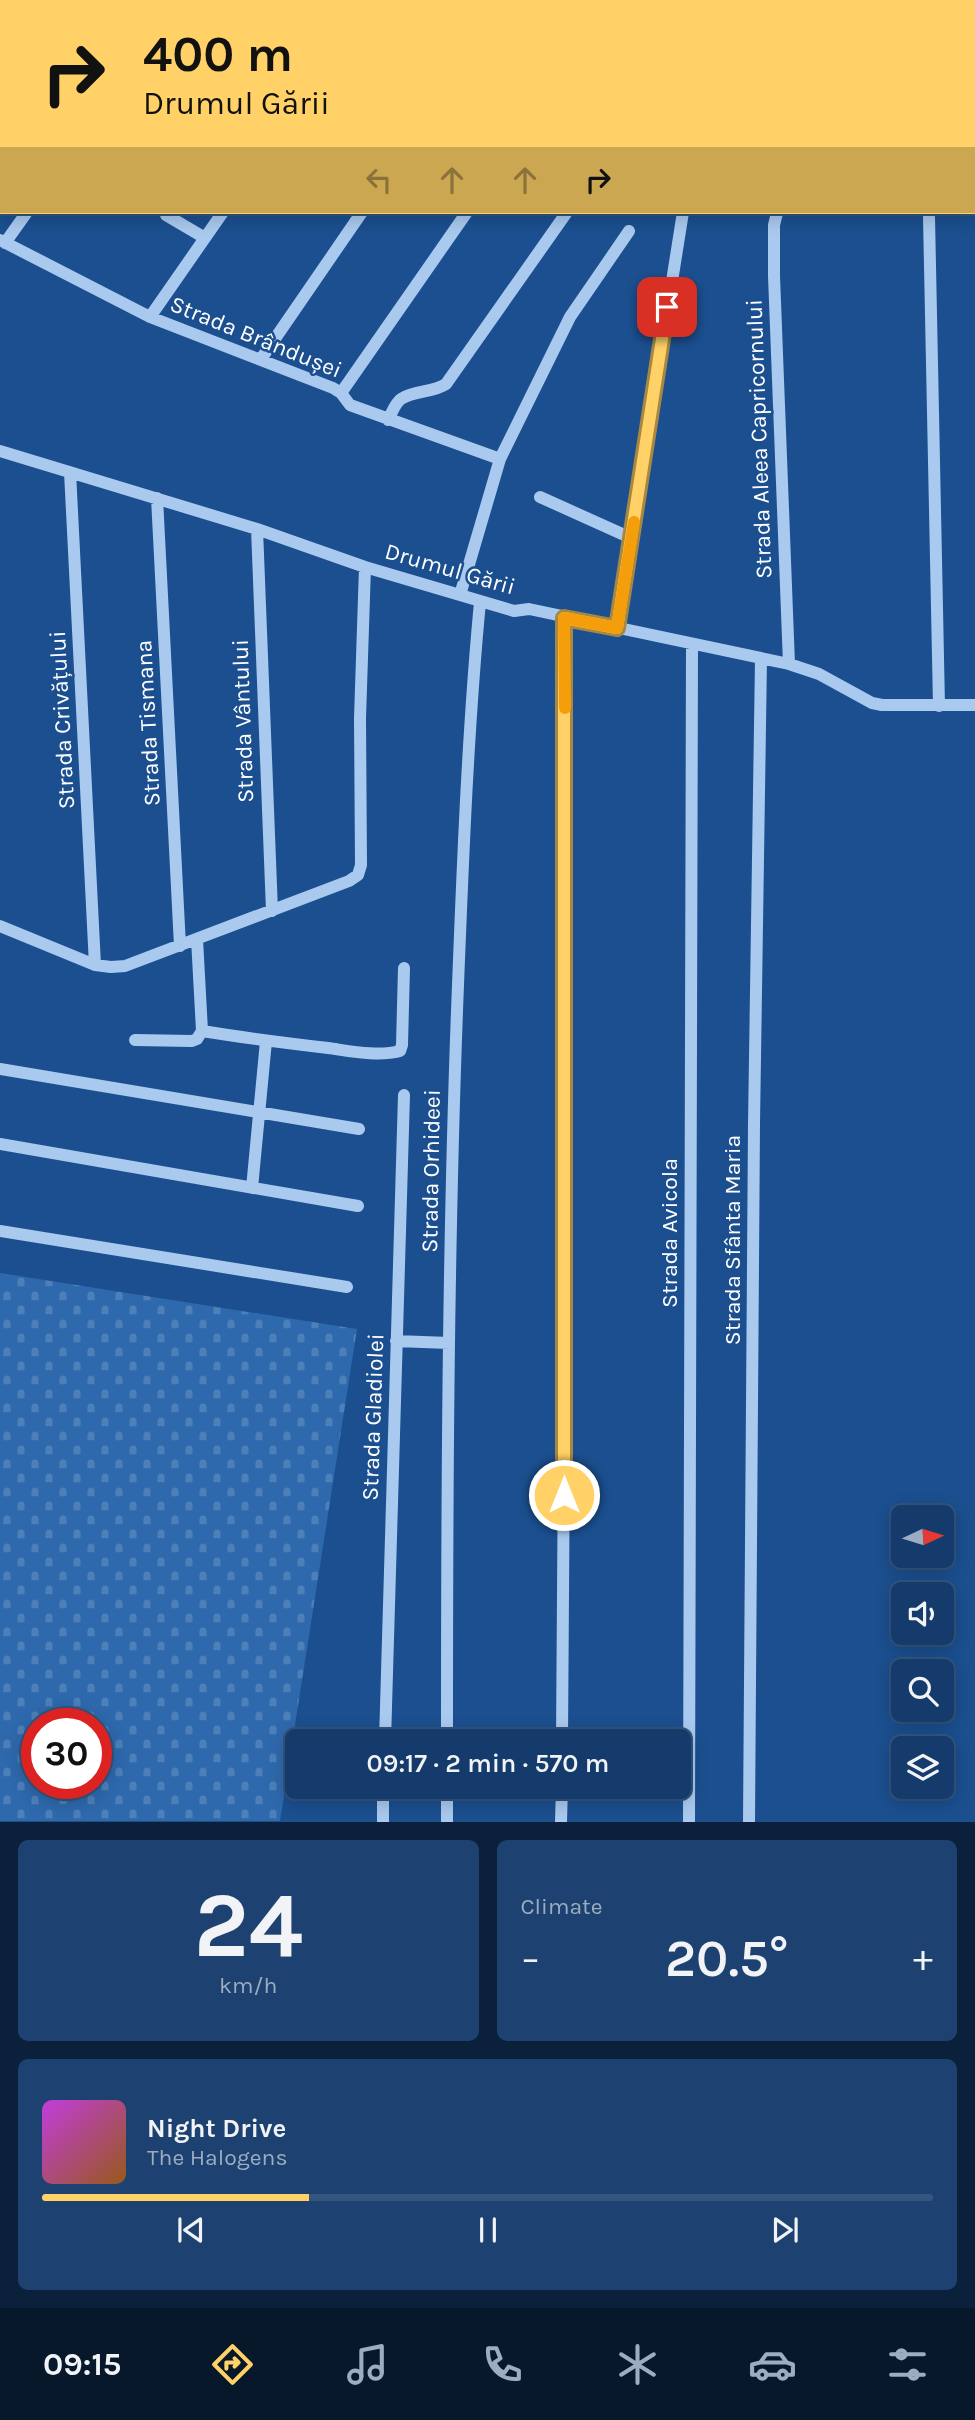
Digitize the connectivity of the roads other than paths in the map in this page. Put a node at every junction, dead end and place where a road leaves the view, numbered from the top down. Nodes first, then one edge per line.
1 (25, 214) edge
2 (222, 214) edge
3 (361, 214) edge
4 (466, 214) edge
5 (566, 214) edge
6 (683, 214) edge
7 (777, 214) edge
8 (166, 215) dead end
9 (929, 217) dead end
10 (629, 231) dead end
11 (205, 238) junction
12 (3, 242) edge
13 (150, 317) junction
14 (261, 359) junction
15 (341, 393) junction
16 (388, 420) junction
17 (0, 451) edge
18 (500, 459) junction
19 (70, 472) junction
20 (540, 497) dead end
21 (157, 498) junction
22 (257, 529) junction
23 (631, 538) junction
24 (365, 567) junction
25 (460, 596) junction
26 (480, 602) junction
27 (564, 618) junction
28 (617, 628) junction
29 (692, 644) junction
30 (761, 659) junction
31 (789, 664) junction
32 (975, 705) edge
33 (939, 706) junction
34 (272, 911) junction
35 (0, 926) edge
36 (197, 939) junction
37 (180, 946) junction
38 (95, 965) junction
39 (404, 968) dead end
40 (202, 1031) junction
41 (135, 1040) dead end
42 (266, 1041) junction
43 (0, 1069) edge
44 (404, 1095) dead end
45 (259, 1113) junction
46 (359, 1129) dead end
47 (0, 1144) edge
48 (252, 1188) junction
49 (358, 1206) dead end
50 (0, 1231) edge
51 (347, 1287) dead end
52 (396, 1341) junction
53 (450, 1343) junction
54 (384, 1729) edge
55 (447, 1729) edge
56 (562, 1729) edge
57 (383, 1799) edge
58 (447, 1799) edge
59 (562, 1799) edge
60 (383, 1822) edge
61 (447, 1822) edge
62 (561, 1822) edge
63 (688, 1822) edge
64 (749, 1822) edge

1 - 12 street
2 - 11 street
3 - 14 street
4 - 15 street
5 - 16 street
6 - 23 street
7 - 31 street, Strada Aleea Capricornului
8 - 11 street
9 - 33 street
10 - 18 street
11 - 13 street
12 - 13 street, Strada Brândușei
13 - 14 street, Strada Brândușei
14 - 15 street, Strada Brândușei
15 - 16 street, Strada Brândușei
16 - 18 street, Strada Brândușei
17 - 19 street, Drumul Gării
18 - 25 street
19 - 21 street, Drumul Gării
19 - 38 street, Strada Crivățului
20 - 23 street
21 - 22 street, Drumul Gării
21 - 37 street, Strada Tismana
22 - 24 street, Drumul Gării
22 - 34 street, Strada Vântului
23 - 28 street
24 - 25 street, Drumul Gării
24 - 34 street
25 - 26 street, Drumul Gării
26 - 27 street, Drumul Gării
26 - 53 street, Strada Orhideei
27 - 28 street, Drumul Gării
27 - 56 street
28 - 29 street, Drumul Gării
29 - 30 street, Drumul Gării
29 - 63 street, Strada Avicola
30 - 31 street, Drumul Gării
30 - 64 street, Strada Sfânta Maria
31 - 33 street, Drumul Gării
32 - 33 street, Drumul Gării
34 - 36 street
35 - 38 street
36 - 37 street
36 - 40 street
37 - 38 street
39 - 42 street
40 - 41 street
40 - 42 street
42 - 45 street
43 - 45 street
44 - 52 street, Strada Gladiolei
45 - 46 street
45 - 48 street
47 - 48 street
48 - 49 street
50 - 51 street
52 - 53 street
52 - 54 street, Strada Gladiolei
53 - 55 street, Strada Orhideei
57 - 60 street
58 - 61 street
59 - 62 street

